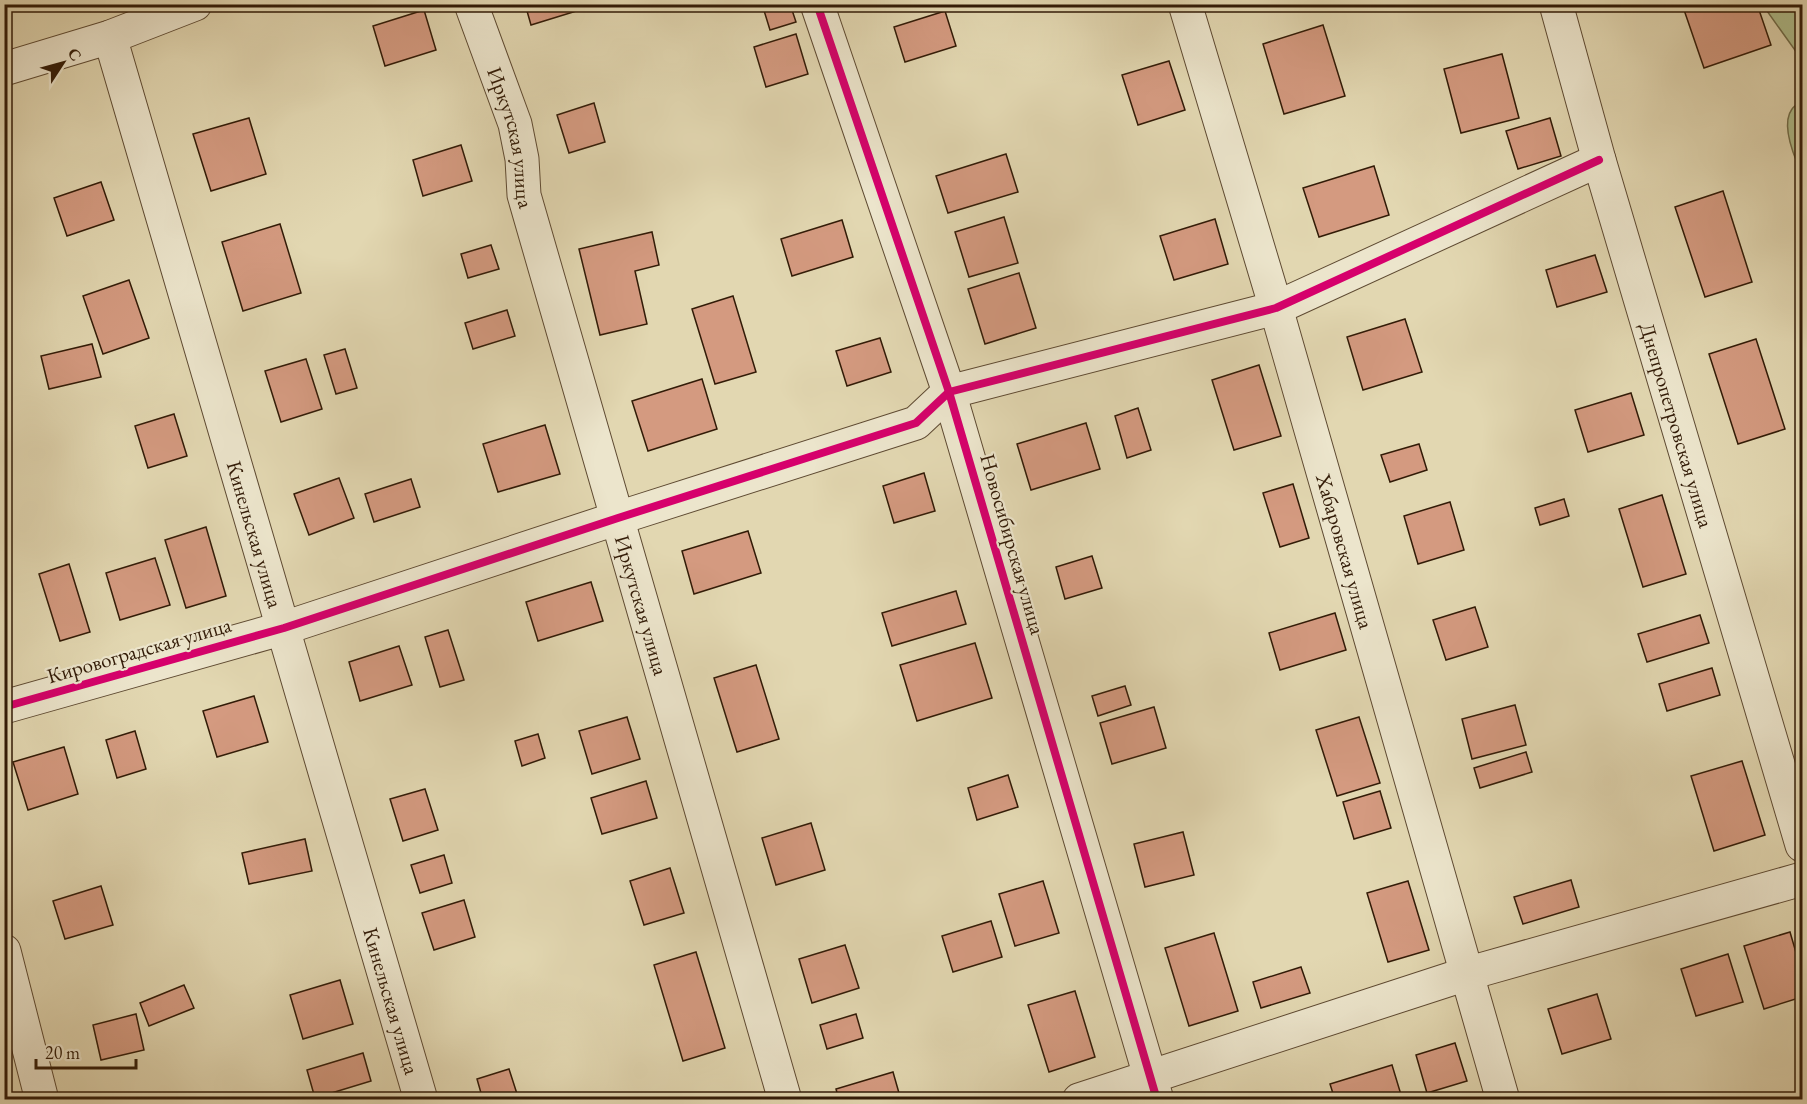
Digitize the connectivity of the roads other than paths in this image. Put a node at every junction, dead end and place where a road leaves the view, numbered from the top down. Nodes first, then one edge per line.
1 (195, 4) edge
2 (471, 4) edge
3 (817, 4) edge
4 (1185, 4) edge
5 (1556, 4) edge
6 (110, 36) junction
7 (4, 69) edge
8 (1599, 160) junction
9 (1276, 308) junction
10 (949, 392) junction
11 (618, 518) junction
12 (284, 628) junction
13 (4, 707) edge
14 (1803, 845) edge
15 (1803, 879) edge
16 (4, 951) edge
17 (1466, 974) junction
18 (1154, 1088) edge
19 (42, 1100) edge
20 (421, 1100) edge
21 (785, 1100) edge
22 (1079, 1100) edge
23 (1503, 1100) edge

1 - 6 street
2 - 11 street, Иркутская улица
3 - 10 street, Новосибирская улица
4 - 9 street, Хабаровская улица
5 - 8 street, Днепропетровская улица
6 - 7 street
6 - 12 street, Кинельская улица
8 - 9 street
8 - 14 street, Днепропетровская улица
9 - 10 street
9 - 17 street, Хабаровская улица
10 - 11 street, Кировоградская улица
10 - 18 street, Новосибирская улица
11 - 12 street, Кировоградская улица
11 - 21 street, Иркутская улица
12 - 13 street, Кировоградская улица
12 - 20 street, Кинельская улица
15 - 17 street
16 - 19 street
17 - 18 street
17 - 23 street, Хабаровская улица
18 - 22 street

